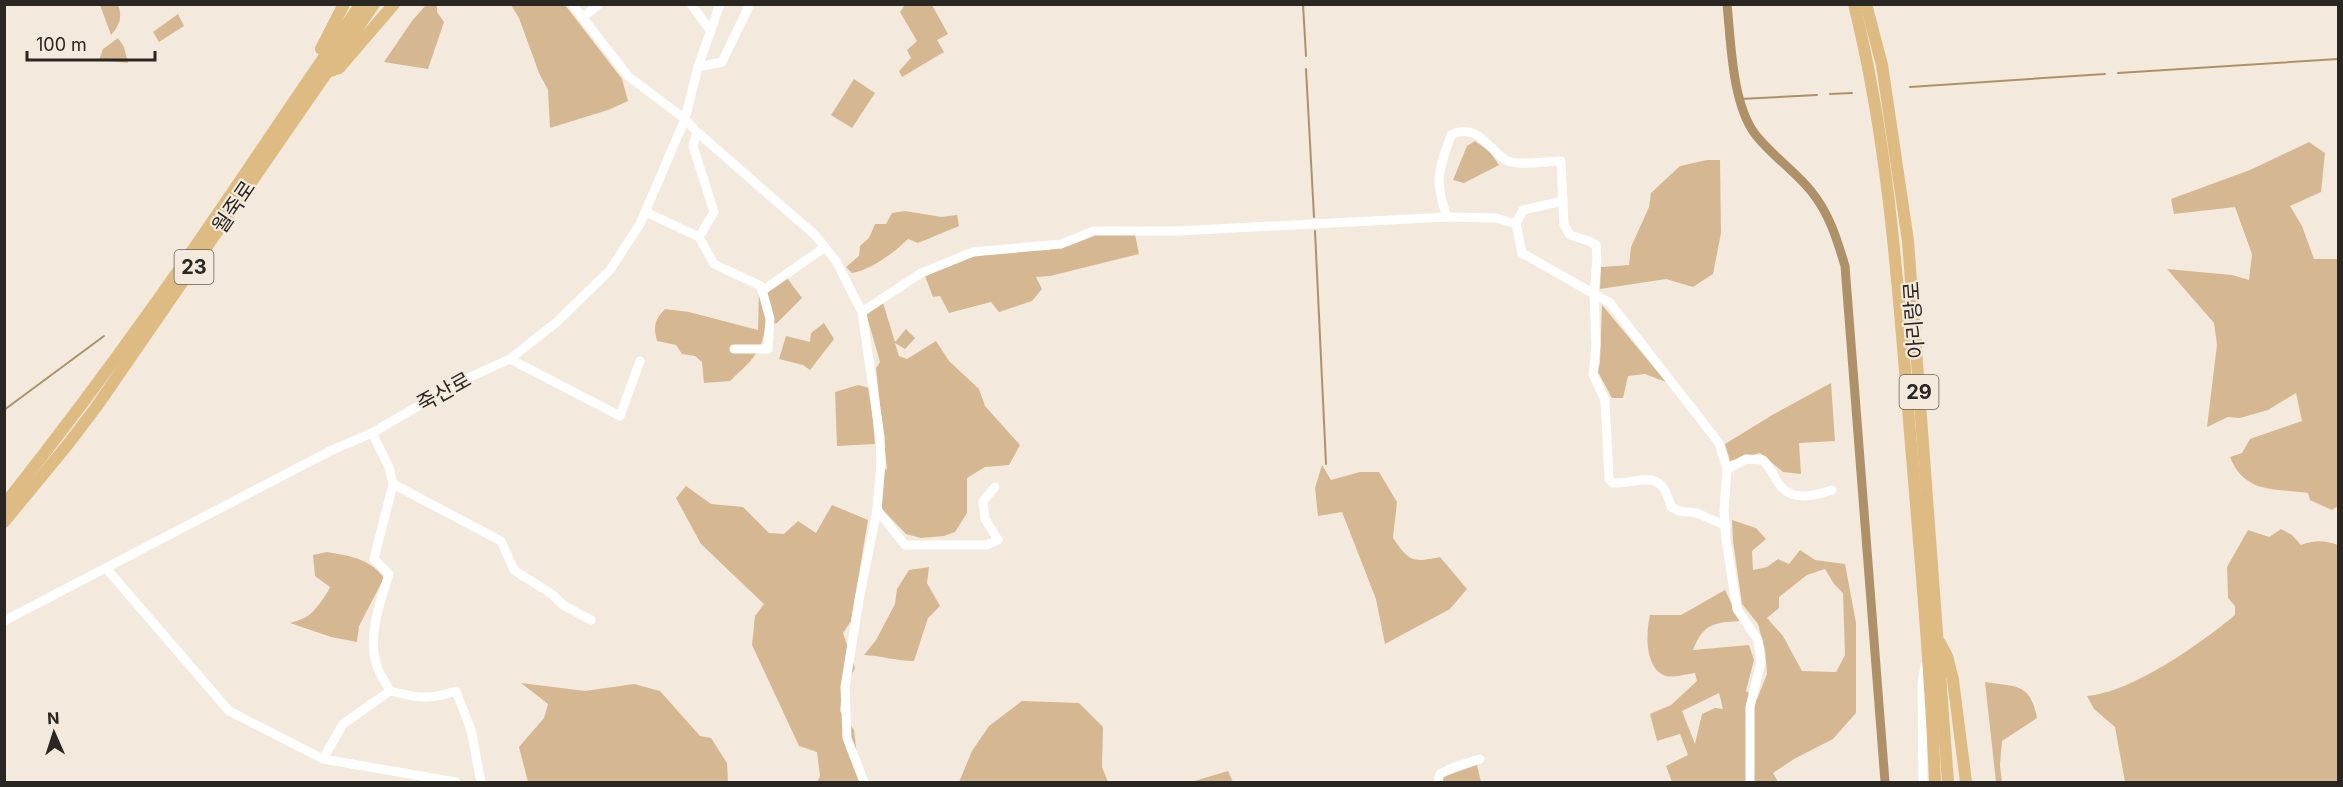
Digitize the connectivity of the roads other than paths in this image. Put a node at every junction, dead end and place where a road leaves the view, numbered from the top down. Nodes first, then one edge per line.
1 (344, 4) edge
2 (361, 4) edge
3 (374, 4) edge
4 (394, 4) edge
5 (572, 4) edge
6 (598, 4) edge
7 (691, 4) edge
8 (720, 4) edge
9 (750, 4) edge
10 (1854, 4) edge
11 (1866, 4) edge
12 (582, 18) junction
13 (710, 30) junction
14 (698, 67) junction
15 (326, 72) junction
16 (305, 83) junction
17 (685, 119) junction
18 (697, 132) junction
19 (1563, 201) junction
20 (646, 212) junction
21 (1447, 218) junction
22 (1516, 224) junction
23 (699, 237) junction
24 (825, 247) junction
25 (762, 291) junction
26 (1594, 294) junction
27 (862, 312) junction
28 (734, 349) dead end
29 (510, 359) junction
30 (640, 361) dead end
31 (372, 433) junction
32 (1727, 469) junction
33 (393, 484) junction
34 (995, 487) dead end
35 (1832, 490) dead end
36 (4, 505) edge
37 (877, 510) junction
38 (4, 522) edge
39 (1726, 526) junction
40 (106, 568) junction
41 (591, 620) dead end
42 (4, 621) edge
43 (1933, 643) junction
44 (390, 691) junction
45 (322, 759) junction
46 (1480, 759) dead end
47 (456, 783) edge
48 (481, 783) edge
49 (864, 783) edge
50 (1438, 783) edge
51 (1750, 783) edge
52 (1923, 783) edge
53 (1935, 783) edge
54 (1948, 783) edge
55 (1966, 783) edge

1 - 16 main road
2 - 16 main road, 월죽로 / 23
3 - 15 main road, 월죽로 / 23
4 - 15 main road
5 - 12 street
6 - 12 street
7 - 13 street
8 - 13 street, 죽산로
9 - 14 street
10 - 43 main road, 아리랑로 / 29
11 - 43 main road, 아리랑로 / 29
12 - 17 street
13 - 14 street, 죽산로
14 - 17 street, 죽산로
15 - 38 main road, 월죽로 / 23
16 - 36 main road, 월죽로 / 23
17 - 18 street
17 - 20 street, 죽산로
18 - 23 street
18 - 24 street
19 - 21 street
19 - 22 street
19 - 26 street
20 - 23 street
20 - 29 street, 죽산로
21 - 22 street
21 - 27 street
22 - 26 street
23 - 25 street
24 - 25 street
24 - 27 street
25 - 28 street
26 - 32 street
26 - 39 street
27 - 37 street
29 - 30 street
29 - 31 street, 죽산로
31 - 33 street
31 - 40 street, 죽산로
32 - 35 street
32 - 39 street
33 - 41 street
33 - 44 street
34 - 37 street
37 - 49 street
39 - 51 street
40 - 42 street, 죽산로
40 - 45 street
43 - 52 street
43 - 53 main road, 아리랑로 / 29
43 - 54 main road, 아리랑로 / 29
43 - 55 main road
44 - 45 street
44 - 48 street
45 - 47 street
46 - 50 street

